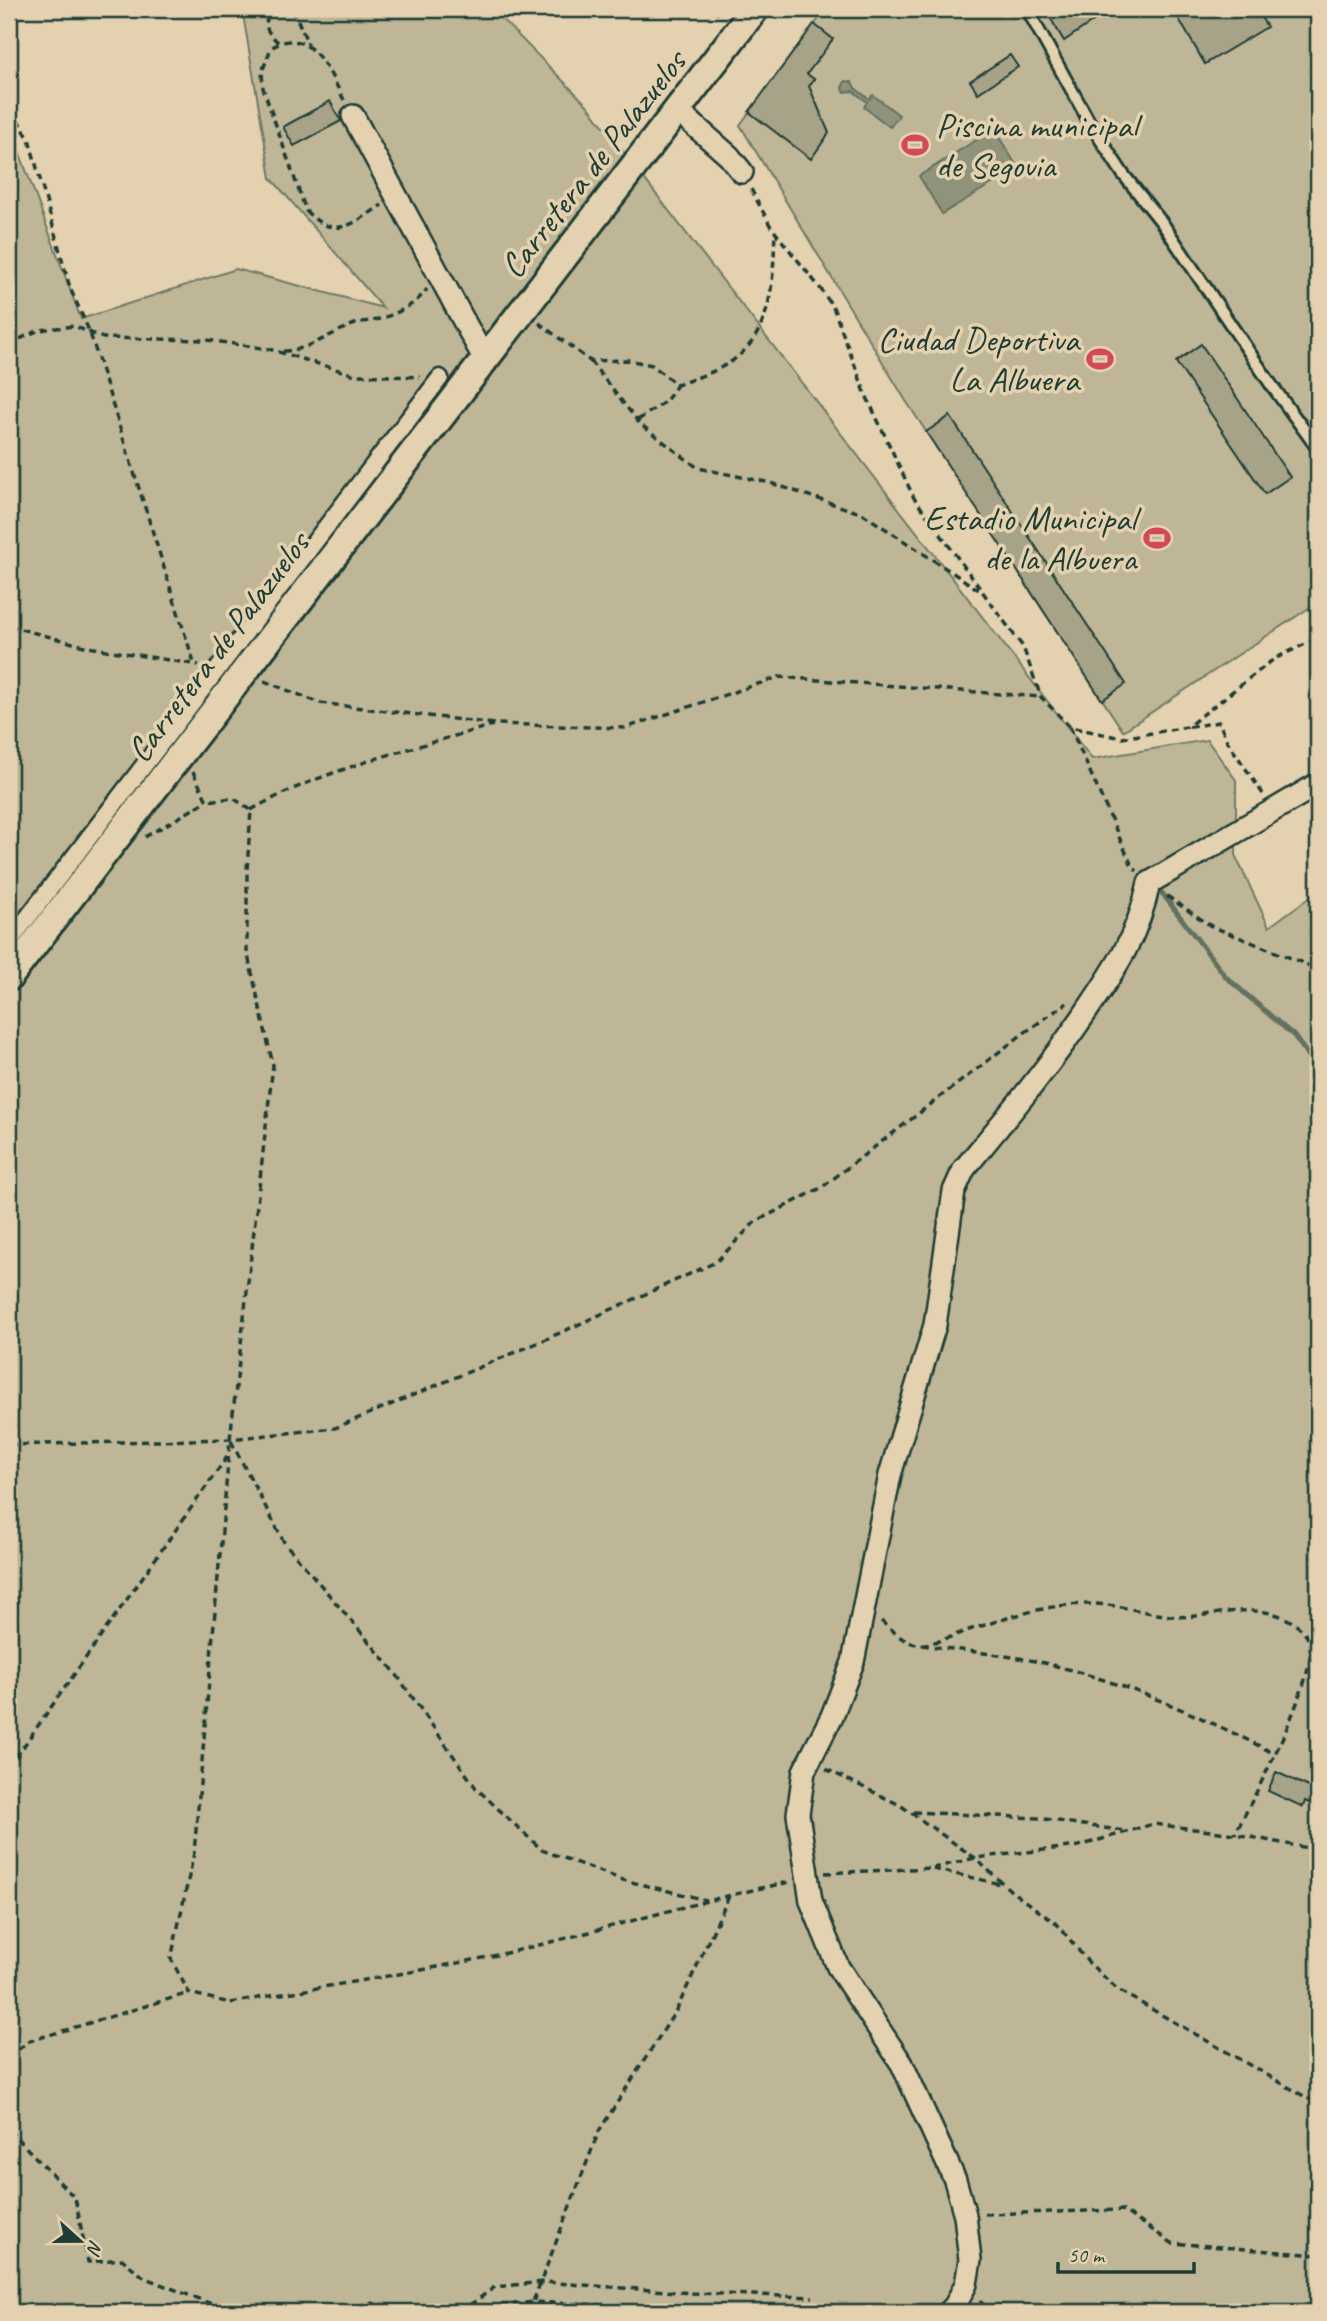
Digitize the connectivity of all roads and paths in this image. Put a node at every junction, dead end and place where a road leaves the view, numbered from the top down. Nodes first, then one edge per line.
1 (277, 9) edge
2 (293, 9) edge
3 (713, 9) edge
4 (755, 9) edge
5 (1027, 9) edge
6 (724, 20) dead end
7 (279, 43) junction
8 (309, 46) junction
9 (334, 80) dead end
10 (9, 97) edge
11 (681, 114) junction
12 (353, 116) dead end
13 (742, 172) joint
14 (396, 196) junction
15 (775, 232) junction
16 (439, 274) junction
17 (523, 311) junction
18 (90, 333) junction
19 (9, 344) edge
20 (278, 352) junction
21 (485, 360) junction
22 (590, 361) junction
23 (440, 377) joint
24 (677, 385) junction
25 (637, 421) junction
26 (1318, 449) edge
27 (986, 594) junction
28 (9, 626) edge
29 (1318, 638) edge
30 (194, 664) junction
31 (231, 670) junction
32 (202, 690) junction
33 (1041, 697) junction
34 (495, 724) junction
35 (1070, 727) junction
36 (1187, 727) junction
37 (183, 751) junction
38 (1318, 785) edge
39 (207, 801) junction
40 (251, 810) junction
41 (1275, 810) junction
42 (135, 842) dead end
43 (1149, 883) junction
44 (9, 942) edge
45 (1318, 969) edge
46 (9, 977) edge
47 (1076, 998) dead end
48 (230, 1439) junction
49 (9, 1445) edge
50 (229, 1455) junction
51 (864, 1605) junction
52 (916, 1644) junction
53 (817, 1745) junction
54 (1275, 1754) junction
55 (9, 1767) edge
56 (910, 1811) junction
57 (1126, 1832) junction
58 (1235, 1835) junction
59 (1318, 1850) edge
60 (975, 1858) junction
61 (928, 1868) junction
62 (808, 1878) junction
63 (1003, 1884) junction
64 (730, 1894) junction
65 (707, 1900) junction
66 (189, 1993) junction
67 (9, 2057) edge
68 (1318, 2104) edge
69 (9, 2130) edge
70 (965, 2215) junction
71 (1318, 2255) edge
72 (543, 2282) junction
73 (813, 2297) dead end
74 (533, 2302) junction
75 (462, 2311) edge
76 (268, 2312) edge
77 (322, 2312) edge
78 (411, 2312) edge
79 (529, 2312) edge
80 (676, 2312) edge
81 (949, 2312) edge

1 - 7 path
2 - 8 path
3 - 6 path
4 - 11 street, Carretera de Palazuelos
5 - 26 lane
7 - 8 path
7 - 14 path
8 - 9 path
10 - 18 path
11 - 13 street
11 - 17 street, Carretera de Palazuelos
12 - 14 street
13 - 15 path
14 - 16 street
15 - 24 path
15 - 27 path
16 - 20 path
16 - 21 street
17 - 21 street, Carretera de Palazuelos
17 - 22 path
18 - 19 path
18 - 20 path
18 - 30 path
20 - 23 path
21 - 31 street, Carretera de Palazuelos
22 - 24 path
22 - 25 path
23 - 31 street
24 - 25 path
25 - 27 path
27 - 33 path
28 - 30 path
29 - 36 path
30 - 31 path
30 - 32 path
31 - 32 street
31 - 34 path
31 - 37 street, Carretera de Palazuelos
32 - 44 street
33 - 34 path
33 - 35 path
34 - 40 path
35 - 36 path
35 - 43 path
36 - 41 path
37 - 39 path
37 - 46 street, Carretera de Palazuelos
38 - 41 street
39 - 40 path
39 - 42 path
40 - 48 path
41 - 43 street
43 - 45 path
43 - 51 street
47 - 48 path
48 - 49 path
48 - 50 path
48 - 65 path
50 - 55 path
50 - 66 path
51 - 52 path
51 - 53 street
52 - 54 path
52 - 54 path
53 - 56 path
53 - 62 street
54 - 58 path
56 - 57 path
56 - 60 path
57 - 58 path
57 - 60 path
58 - 59 path
60 - 61 path
60 - 63 path
61 - 62 path
61 - 63 path
62 - 64 path
62 - 70 street
63 - 68 path
64 - 65 path
64 - 72 path
65 - 66 path
66 - 67 path
69 - 76 path
70 - 71 path
70 - 81 street
72 - 73 path
72 - 74 path
72 - 75 path
74 - 75 path
74 - 79 path
74 - 80 path
77 - 78 path

